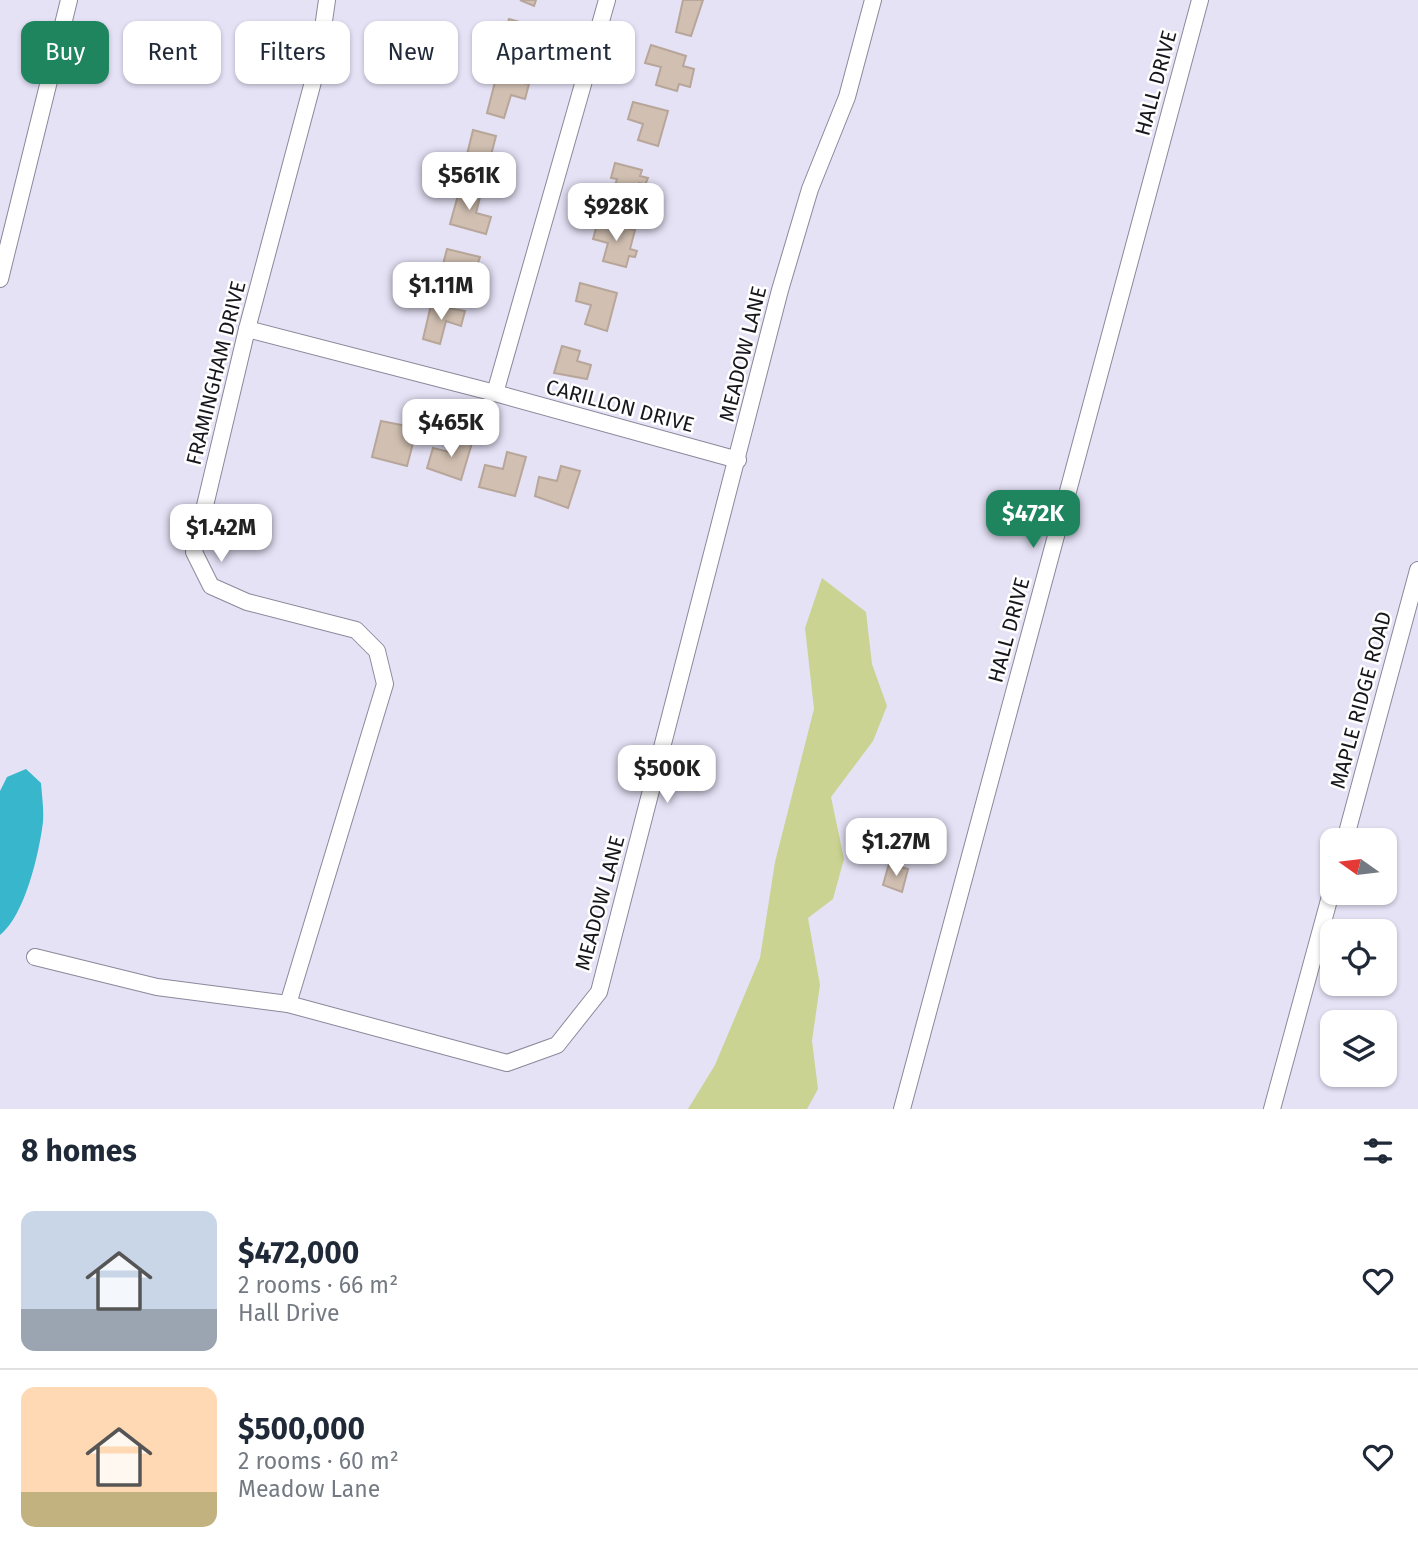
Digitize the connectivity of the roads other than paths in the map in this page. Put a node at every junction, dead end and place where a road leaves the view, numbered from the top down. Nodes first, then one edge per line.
1 (69, 0) edge
2 (327, 0) edge
3 (607, 0) edge
4 (873, 0) edge
5 (1200, 0) edge
6 (0, 279) edge
7 (247, 329) junction
8 (495, 393) junction
9 (738, 460) junction
10 (1418, 570) edge
11 (1348, 828) edge
12 (1328, 905) edge
13 (35, 957) dead end
14 (288, 1004) junction
15 (902, 1109) edge
16 (1272, 1109) edge

1 - 6 street
2 - 7 street, FRAMINGHAM DRIVE
3 - 8 street
4 - 9 street, MEADOW LANE
5 - 15 street, HALL DRIVE
7 - 8 street, CARILLON DRIVE
7 - 14 street, FRAMINGHAM DRIVE
8 - 9 street, CARILLON DRIVE
9 - 14 street, MEADOW LANE
10 - 11 street, MAPLE RIDGE ROAD
12 - 16 street
13 - 14 street, MEADOW LANE

